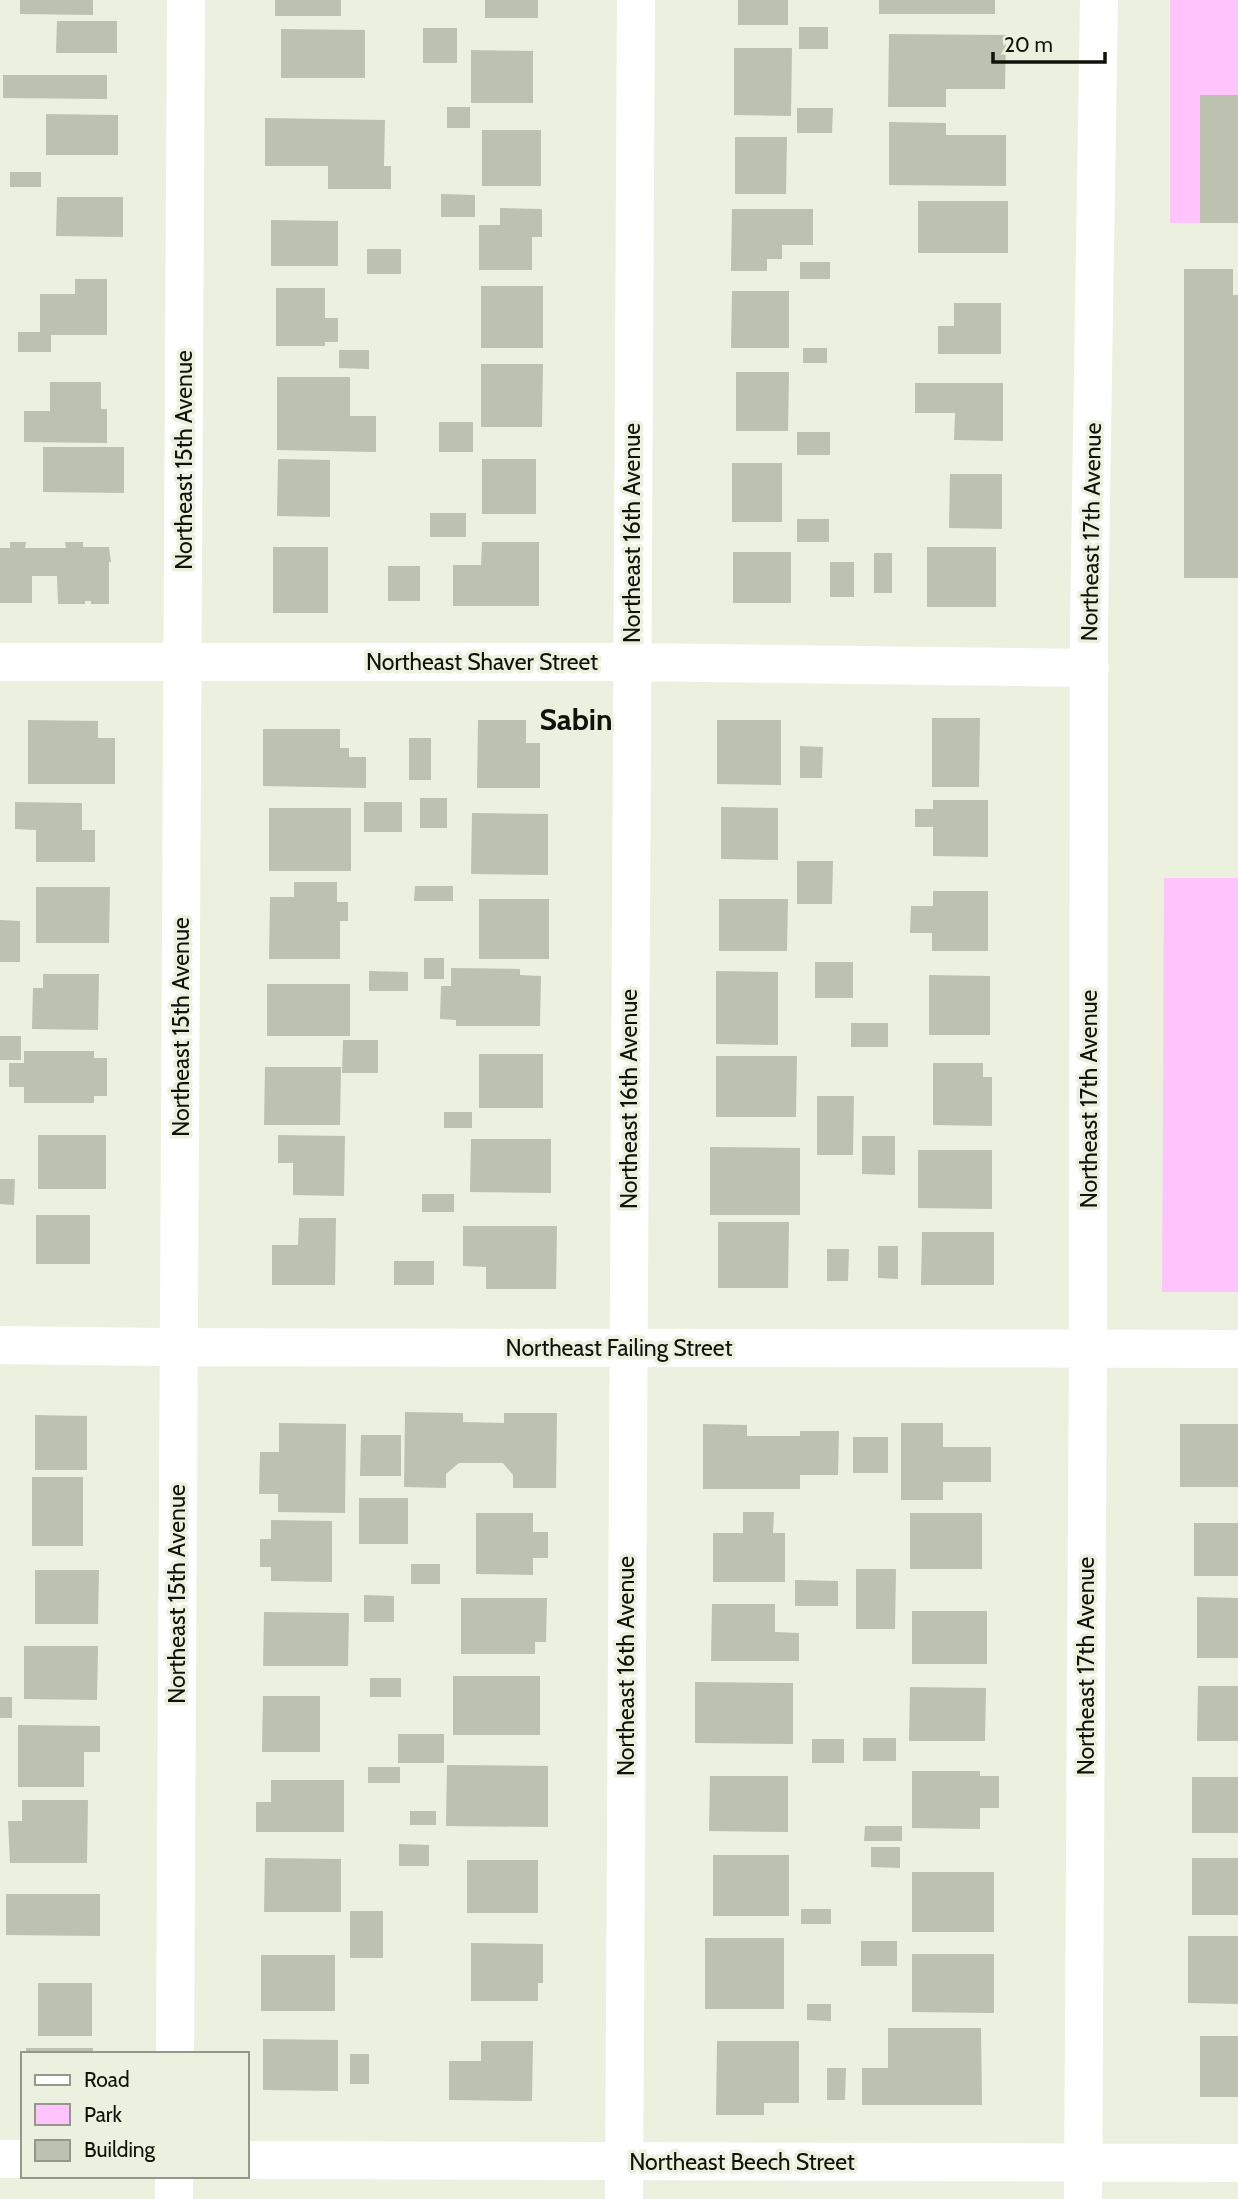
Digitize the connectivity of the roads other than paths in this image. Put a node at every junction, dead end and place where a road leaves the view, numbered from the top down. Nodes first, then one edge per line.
1 (186, 0) edge
2 (636, 0) edge
3 (1099, 0) edge
4 (0, 662) edge
5 (631, 662) junction
6 (183, 663) junction
7 (1090, 668) junction
8 (0, 1345) edge
9 (179, 1347) junction
10 (627, 1348) junction
11 (1088, 1349) junction
12 (1238, 1349) edge
13 (175, 2052) edge
14 (0, 2159) edge
15 (21, 2159) edge
16 (248, 2160) edge
17 (624, 2161) junction
18 (1238, 2163) edge
19 (174, 2178) edge
20 (1083, 2181) edge
21 (174, 2199) edge
22 (624, 2199) edge

1 - 6 street, Northeast 15th Avenue
2 - 5 street, Northeast 16th Avenue
3 - 7 street, Northeast 17th Avenue
4 - 6 street, Northeast Shaver Street
5 - 6 street, Northeast Shaver Street
5 - 7 street, Northeast Shaver Street
5 - 10 street, Northeast 16th Avenue
6 - 9 street, Northeast 15th Avenue
7 - 11 street, Northeast 17th Avenue
8 - 9 street, Northeast Failing Street
9 - 10 street, Northeast Failing Street
9 - 13 street, Northeast 15th Avenue
10 - 11 street, Northeast Failing Street
10 - 17 street, Northeast 16th Avenue
11 - 12 street, Northeast Failing Street
11 - 20 street, Northeast 17th Avenue
14 - 15 street
16 - 17 street, Northeast Beech Street
17 - 20 street, Northeast Beech Street
17 - 22 street, Northeast 16th Avenue
18 - 20 street, Northeast Beech Street
19 - 21 street

